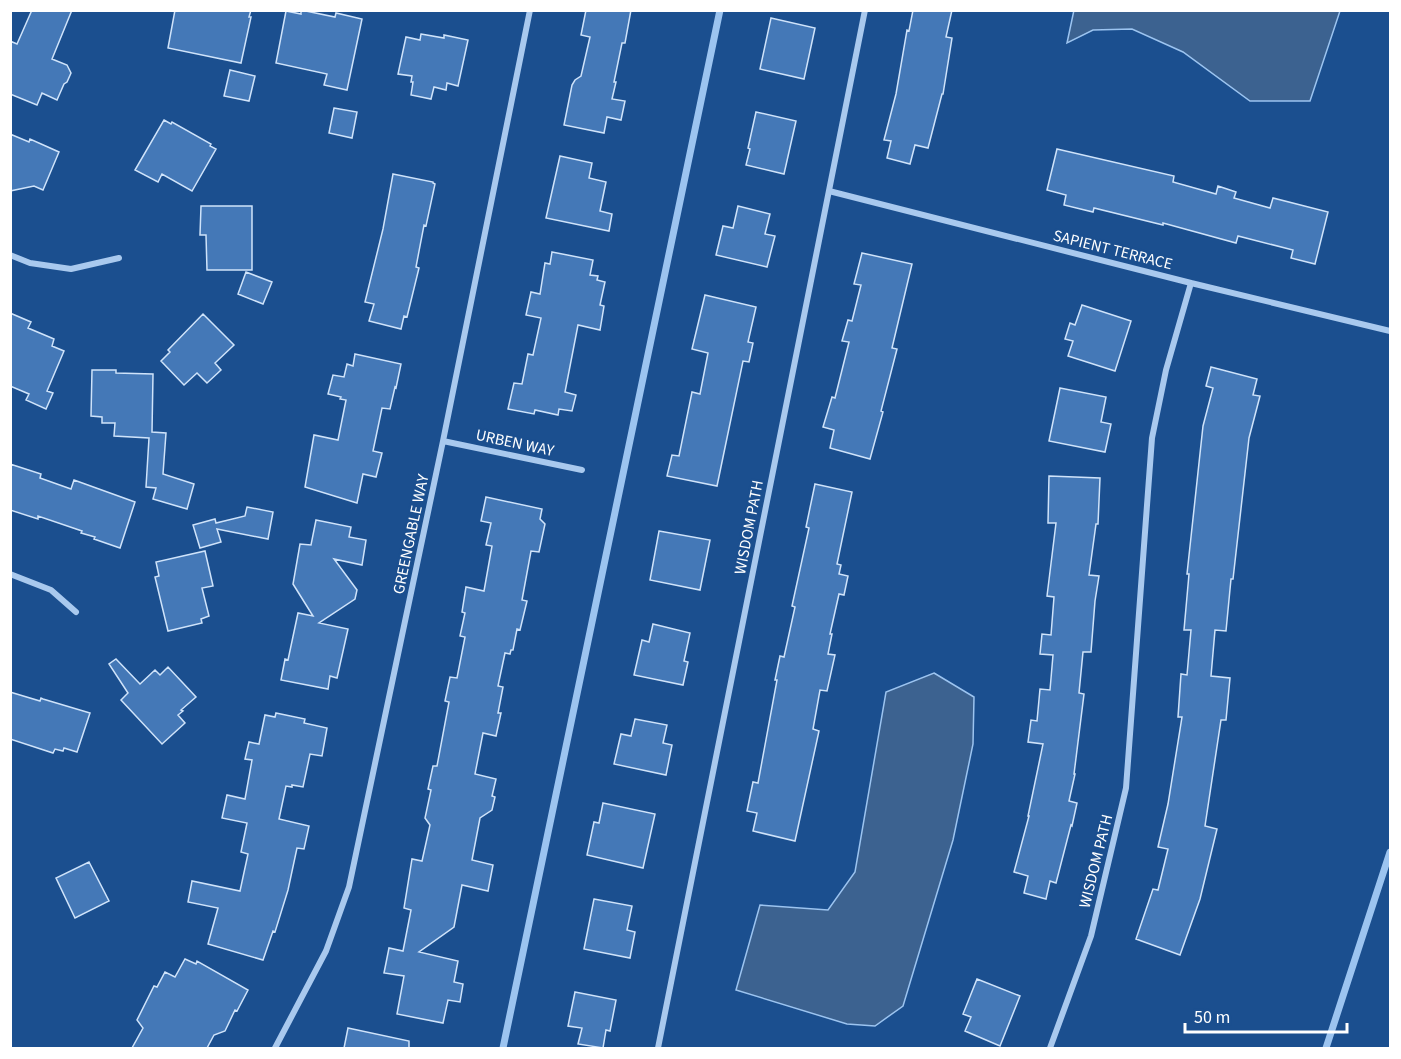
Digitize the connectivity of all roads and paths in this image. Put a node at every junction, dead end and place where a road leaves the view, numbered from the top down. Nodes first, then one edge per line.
1 (530, 10) edge
2 (865, 10) edge
3 (829, 191) junction
4 (10, 255) edge
5 (118, 258) dead end
6 (1191, 283) junction
7 (1390, 331) edge
8 (443, 441) junction
9 (582, 470) dead end
10 (10, 574) edge
11 (76, 612) dead end
12 (275, 1048) edge
13 (658, 1048) edge
14 (1050, 1048) edge

1 - 8 street, GREENGABLE WAY
2 - 3 street, WISDOM PATH
3 - 6 street, SAPIENT TERRACE
3 - 13 street, WISDOM PATH
4 - 5 street
6 - 7 street, SAPIENT TERRACE
6 - 14 street, WISDOM PATH
8 - 9 street, URBEN WAY
8 - 12 street, GREENGABLE WAY
10 - 11 street

